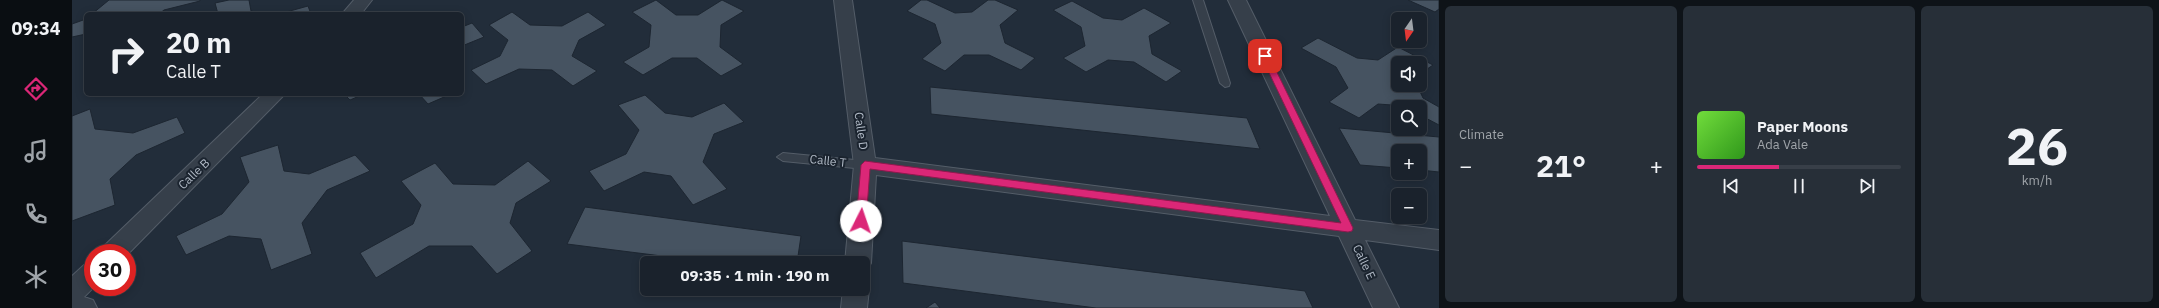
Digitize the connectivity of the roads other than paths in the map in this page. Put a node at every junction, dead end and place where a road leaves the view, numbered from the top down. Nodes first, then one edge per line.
1 (363, 0) edge
2 (842, 0) edge
3 (1198, 0) edge
4 (1237, 0) edge
5 (353, 12) edge
6 (1225, 83) dead end
7 (273, 96) edge
8 (783, 157) dead end
9 (865, 165) junction
10 (1348, 228) junction
11 (1439, 240) edge
12 (122, 244) edge
13 (858, 256) edge
14 (84, 281) edge
15 (72, 292) edge
16 (855, 296) edge
17 (72, 306) edge
18 (84, 308) edge
19 (854, 308) edge
20 (1386, 308) edge

1 - 5 street
2 - 9 street, Calle D
3 - 6 lane
4 - 10 street, Calle E
7 - 12 street, Calle B
8 - 9 lane, Calle T
9 - 10 street, Calle T
9 - 13 street, Calle D
10 - 11 street, Calle T
10 - 20 street, Calle E
14 - 15 street
16 - 19 street
17 - 18 street

